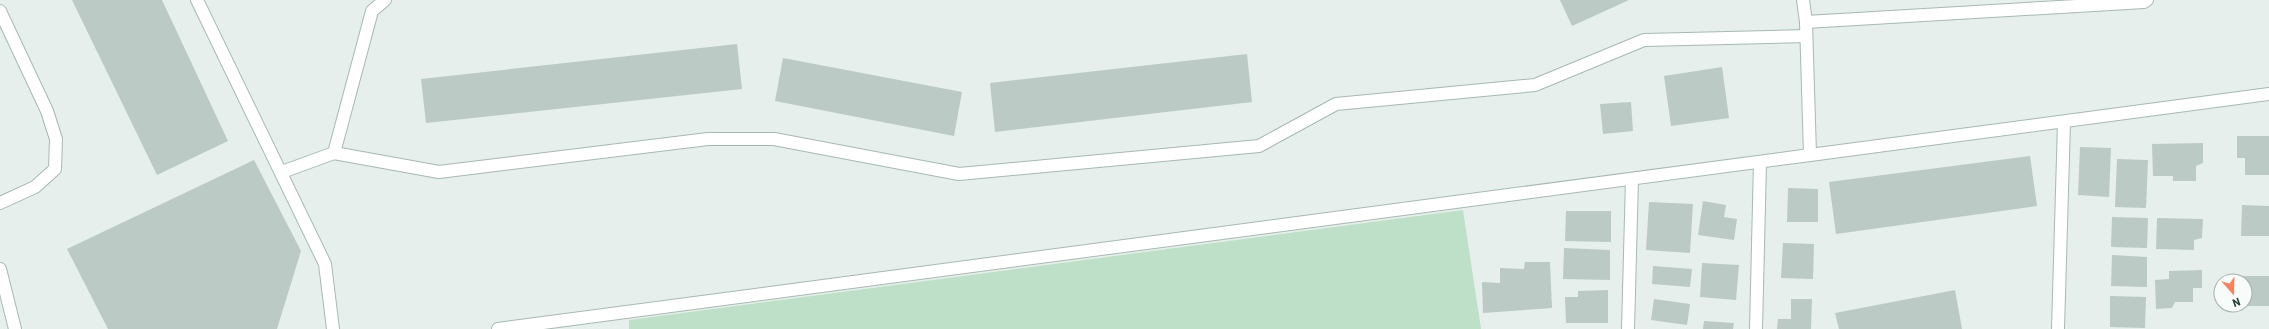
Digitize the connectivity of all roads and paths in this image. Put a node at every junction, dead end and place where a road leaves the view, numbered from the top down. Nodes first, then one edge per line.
1 (197, 0) edge
2 (385, 0) edge
3 (1802, 0) edge
4 (2146, 0) edge
5 (0, 11) edge
6 (1806, 22) junction
7 (1806, 36) junction
8 (2269, 94) edge
9 (2064, 122) junction
10 (334, 154) junction
11 (1810, 156) junction
12 (1760, 162) junction
13 (282, 172) junction
14 (1632, 179) junction
15 (0, 203) edge
16 (0, 269) edge
17 (546, 326) edge
18 (15, 329) edge
19 (333, 329) edge
20 (498, 329) edge
21 (1628, 329) edge
22 (1756, 329) edge
23 (2058, 329) edge

1 - 13 street
2 - 10 street
3 - 6 street
4 - 6 street
5 - 15 street
6 - 7 street
7 - 10 street
7 - 11 street
8 - 9 street
9 - 11 street
9 - 23 street
10 - 13 street
11 - 12 street
12 - 14 street
12 - 22 street
13 - 19 street
14 - 17 street
14 - 21 street
16 - 18 street
17 - 20 street

